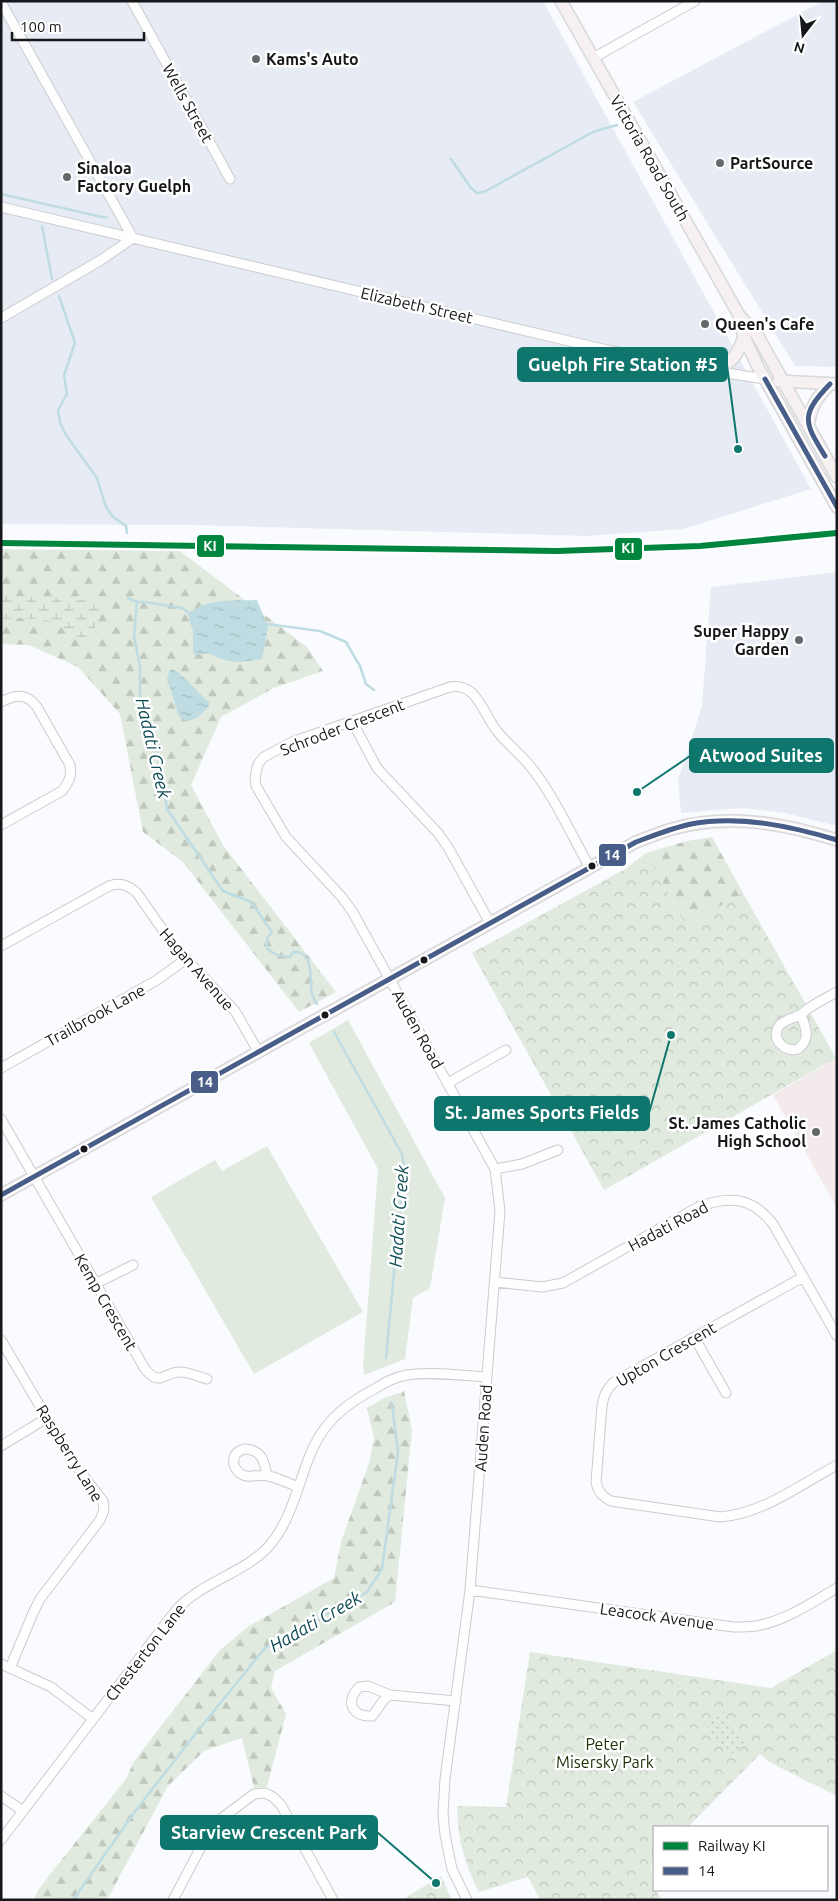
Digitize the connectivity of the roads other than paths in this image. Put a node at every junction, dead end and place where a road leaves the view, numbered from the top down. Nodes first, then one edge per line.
1 (132, 1) edge
2 (561, 1) edge
3 (695, 1) edge
4 (1, 2) edge
5 (593, 58) junction
6 (230, 179) dead end
7 (1, 207) edge
8 (133, 238) junction
9 (739, 315) junction
10 (1, 318) edge
11 (744, 337) junction
12 (714, 371) junction
13 (765, 378) junction
14 (782, 382) junction
15 (833, 384) edge
16 (808, 426) junction
17 (837, 477) edge
18 (837, 507) edge
19 (1, 702) edge
20 (352, 721) junction
21 (1, 825) edge
22 (837, 840) edge
23 (590, 868) junction
24 (490, 923) junction
25 (1, 946) edge
26 (186, 959) junction
27 (389, 978) junction
28 (837, 992) edge
29 (801, 1015) dead end
30 (506, 1050) dead end
31 (258, 1051) junction
32 (1, 1068) edge
33 (448, 1083) junction
34 (1, 1119) edge
35 (558, 1150) dead end
36 (495, 1169) junction
37 (33, 1176) junction
38 (1, 1195) edge
39 (132, 1265) dead end
40 (804, 1277) junction
41 (495, 1282) junction
42 (95, 1284) junction
43 (837, 1336) edge
44 (694, 1338) junction
45 (1, 1340) edge
46 (486, 1378) junction
47 (207, 1379) dead end
48 (726, 1393) dead end
49 (47, 1418) junction
50 (1, 1446) edge
51 (837, 1465) edge
52 (267, 1475) dead end
53 (298, 1487) junction
54 (837, 1588) edge
55 (470, 1590) junction
56 (6, 1666) edge
57 (390, 1695) dead end
58 (456, 1701) junction
59 (93, 1719) junction
60 (1, 1796) edge
61 (23, 1811) junction
62 (1, 1840) edge
63 (173, 1900) edge
64 (333, 1900) edge
65 (467, 1900) edge

1 - 6 street, Wells Street
2 - 5 main road, Victoria Road South
3 - 5 street
4 - 8 street
5 - 9 main road, Victoria Road South
7 - 8 street, Elizabeth Street
8 - 10 street
8 - 12 street, Elizabeth Street
9 - 11 main road, Victoria Road South
9 - 14 main road, Victoria Road South
11 - 12 main road
11 - 13 main road, Victoria Road South
12 - 13 street, Elizabeth Street
13 - 14 main road, Elizabeth Street
13 - 18 main road, Victoria Road South
14 - 15 main road, Elizabeth Street
14 - 16 main road, Victoria Road South
15 - 16 main road
16 - 17 main road, Victoria Road South
19 - 21 street
20 - 23 street, Schroder Crescent
20 - 24 street
20 - 27 street, Schroder Crescent
22 - 23 main road
23 - 24 main road
24 - 27 main road
25 - 26 street, Hagan Avenue
26 - 31 street, Hagan Avenue
26 - 32 street, Trailbrook Lane
27 - 31 main road
27 - 33 street, Auden Road
28 - 29 street
30 - 33 street
31 - 37 main road
33 - 36 street, Auden Road
34 - 37 street, Kemp Crescent
35 - 36 street
36 - 41 street, Auden Road
37 - 38 main road
37 - 42 street, Kemp Crescent
39 - 42 street
40 - 41 street, Hadati Road
40 - 43 street, Hadati Road
40 - 44 street, Upton Crescent
41 - 46 street, Auden Road
42 - 47 street, Kemp Crescent
44 - 48 street
44 - 51 street, Upton Crescent
45 - 49 street, Raspberry Lane
46 - 53 street, Chesterton Lane
46 - 55 street, Auden Road
49 - 50 street
49 - 56 street, Raspberry Lane
52 - 53 street
53 - 59 street, Chesterton Lane
54 - 55 street, Leacock Avenue
55 - 58 street, Auden Road
56 - 59 street
57 - 58 street
58 - 65 street, Auden Road
59 - 61 street, Chesterton Lane
60 - 61 street
61 - 62 street, Chesterton Lane
63 - 64 street

